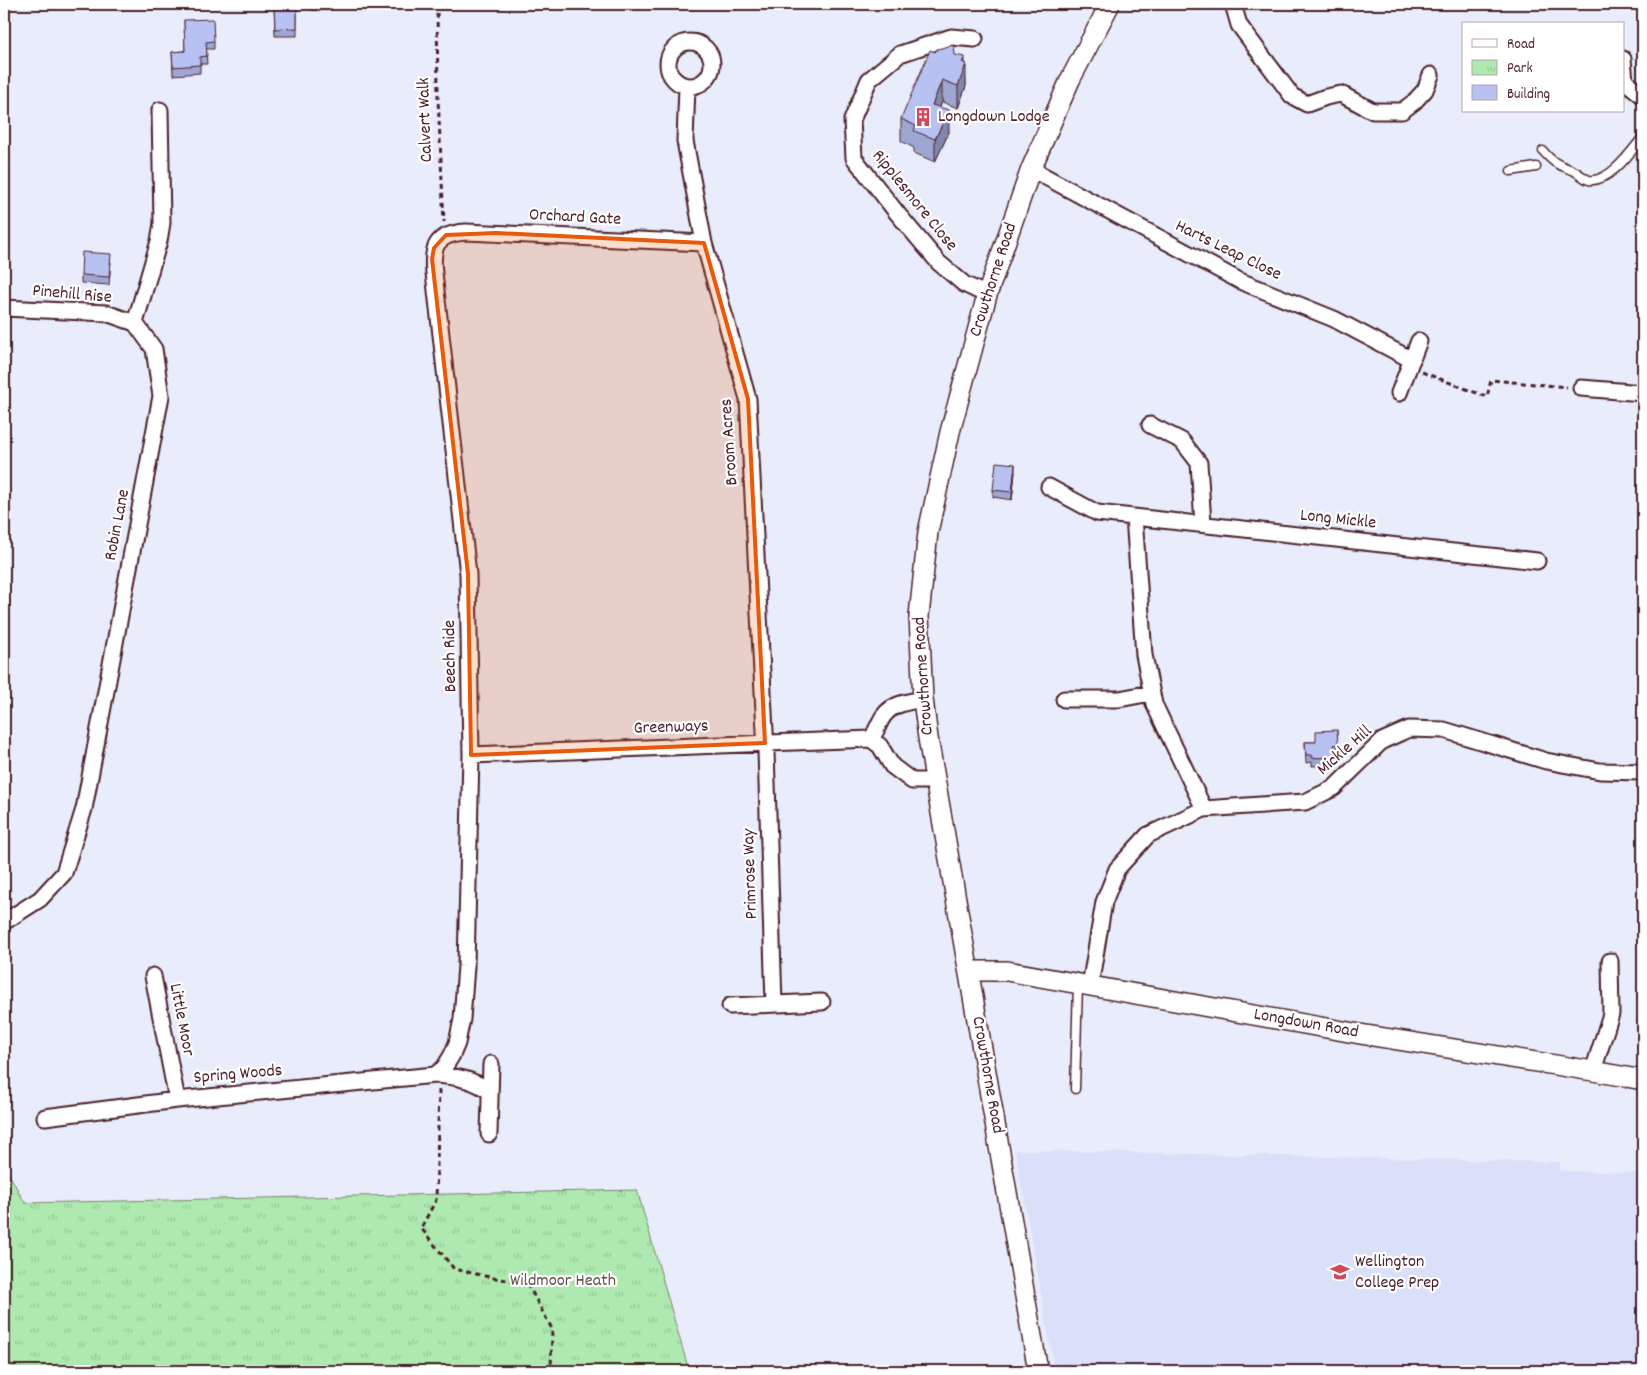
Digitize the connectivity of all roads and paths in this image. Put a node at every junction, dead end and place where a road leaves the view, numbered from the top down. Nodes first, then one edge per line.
1 (437, 4) edge
2 (1110, 4) edge
3 (1233, 4) edge
4 (975, 39) dead end
5 (1624, 70) edge
6 (1431, 75) dead end
7 (687, 86) dead end
8 (1643, 96) edge
9 (160, 110) dead end
10 (1643, 136) edge
11 (1543, 151) dead end
12 (1536, 167) dead end
13 (1031, 169) junction
14 (1511, 171) dead end
15 (446, 235) junction
16 (704, 243) junction
17 (987, 295) junction
18 (4, 308) edge
19 (135, 324) junction
20 (1419, 341) dead end
21 (1410, 364) junction
22 (1580, 388) joint
23 (1399, 393) dead end
24 (1643, 393) edge
25 (1150, 425) dead end
26 (1050, 487) dead end
27 (1134, 517) junction
28 (1203, 524) junction
29 (1537, 561) dead end
30 (1151, 692) junction
31 (923, 699) junction
32 (1064, 699) dead end
33 (871, 740) junction
34 (764, 743) junction
35 (472, 756) junction
36 (1643, 772) edge
37 (935, 780) junction
38 (1204, 809) junction
39 (4, 922) edge
40 (1610, 961) dead end
41 (969, 971) junction
42 (153, 976) dead end
43 (1084, 985) junction
44 (822, 1002) dead end
45 (774, 1004) junction
46 (730, 1006) dead end
47 (452, 1055) junction
48 (491, 1064) dead end
49 (1593, 1071) junction
50 (435, 1075) junction
51 (461, 1078) junction
52 (1643, 1080) edge
53 (1075, 1089) dead end
54 (490, 1092) junction
55 (177, 1100) junction
56 (45, 1117) dead end
57 (489, 1134) dead end
58 (551, 1371) edge
59 (1038, 1371) edge

1 - 15 path, Calvert Walk
2 - 13 street, Crowthorne Road
3 - 6 street
4 - 17 street, Ripplesmore Close
5 - 8 street
7 - 16 street, Broom Acres
9 - 19 street
10 - 11 lane
12 - 14 lane
13 - 17 street, Crowthorne Road
13 - 21 street, Harts Leap Close
15 - 16 street, Orchard Gate
15 - 35 street, Beech Ride
16 - 34 street, Broom Acres
17 - 31 street, Crowthorne Road
18 - 19 street, Pinehill Rise
19 - 39 street, Robin Lane
20 - 21 street
21 - 22 path
21 - 23 street
22 - 24 street
25 - 28 street
26 - 27 street, Long Mickle
27 - 28 street, Long Mickle
27 - 30 street
28 - 29 street, Long Mickle
30 - 32 street
30 - 38 street
31 - 33 street
31 - 37 street, Crowthorne Road
33 - 34 street, Greenways
33 - 37 street
34 - 35 street, Greenways
34 - 45 street, Primrose Way
35 - 47 street, Beech Ride
36 - 38 street, Mickle Hill
37 - 41 street, Crowthorne Road
38 - 43 street, Mickle Hill
40 - 49 street
41 - 43 street, Longdown Road
41 - 59 street, Crowthorne Road
42 - 55 street, Little Moor
43 - 49 street, Longdown Road
43 - 53 lane
44 - 45 street
45 - 46 street
47 - 50 street, Beech Ride
47 - 51 street
48 - 54 street
49 - 52 street, Longdown Road
50 - 51 street, Spring Woods
50 - 55 street, Spring Woods
50 - 58 path
51 - 54 street, Spring Woods
54 - 57 street
55 - 56 street, Spring Woods

